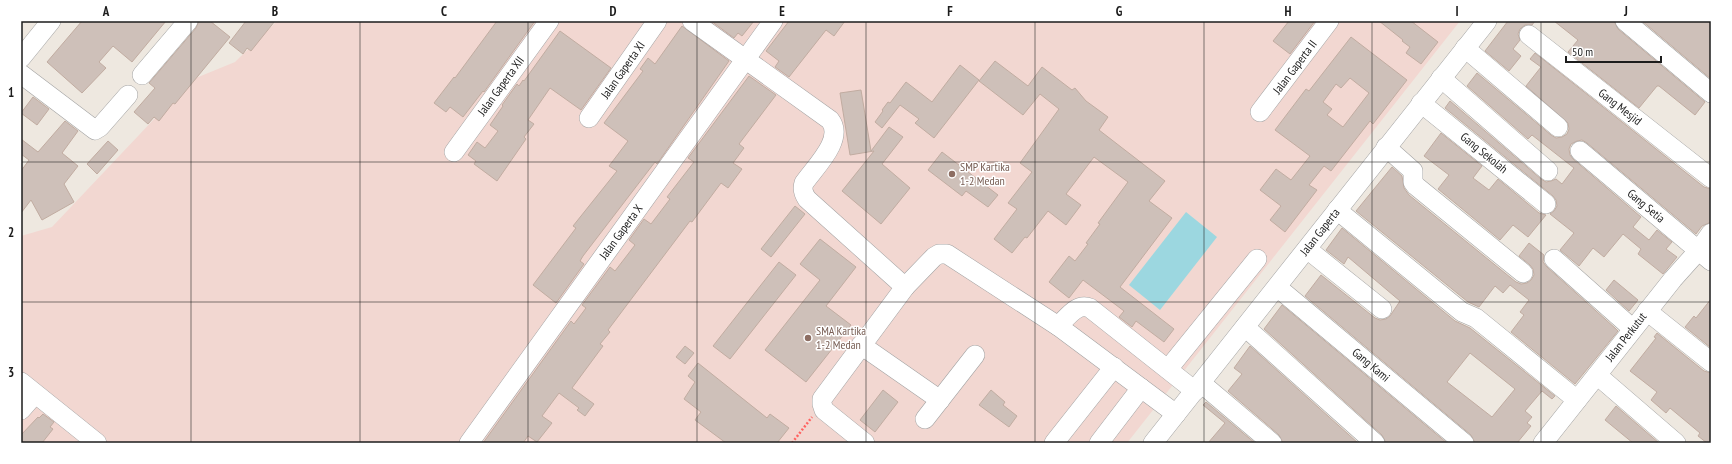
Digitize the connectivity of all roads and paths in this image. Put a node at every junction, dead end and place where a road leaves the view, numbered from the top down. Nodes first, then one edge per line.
1 (50, 21) edge
2 (188, 21) edge
3 (549, 21) edge
4 (657, 21) edge
5 (692, 21) edge
6 (773, 21) edge
7 (1329, 21) edge
8 (1487, 21) edge
9 (1625, 21) edge
10 (1529, 35) dead end
11 (1465, 48) junction
12 (21, 58) edge
13 (746, 59) junction
14 (21, 74) edge
15 (142, 75) dead end
16 (1442, 78) junction
17 (1711, 93) edge
18 (128, 95) dead end
19 (1421, 103) junction
20 (1260, 112) dead end
21 (589, 118) dead end
22 (1558, 127) dead end
23 (1386, 147) junction
24 (1580, 151) dead end
25 (454, 152) dead end
26 (1548, 171) dead end
27 (1711, 178) edge
28 (1546, 204) dead end
29 (1338, 210) junction
30 (1711, 233) edge
31 (1307, 249) junction
32 (1705, 256) edge
33 (1257, 259) dead end
34 (1554, 259) dead end
35 (1523, 273) dead end
36 (905, 287) junction
37 (1278, 287) junction
38 (1382, 309) dead end
39 (1647, 311) junction
40 (1058, 326) junction
41 (1245, 327) junction
42 (1633, 329) junction
43 (861, 345) junction
44 (975, 355) dead end
45 (1711, 362) edge
46 (1114, 367) junction
47 (1168, 369) junction
48 (1597, 375) junction
49 (1198, 387) junction
50 (28, 388) edge
51 (1142, 388) junction
52 (940, 400) junction
53 (1577, 400) junction
54 (822, 404) junction
55 (21, 410) edge
56 (1176, 414) junction
57 (925, 419) dead end
58 (1163, 440) edge
59 (97, 443) edge
60 (469, 443) edge
61 (792, 443) edge
62 (865, 443) edge
63 (1054, 443) edge
64 (1099, 443) edge
65 (1272, 443) edge
66 (1375, 443) edge
67 (1464, 443) edge
68 (1543, 443) edge
69 (1676, 443) edge

1 - 12 street
2 - 15 street
3 - 25 street, Jalan Gaperta XII
4 - 21 street, Jalan Gaperta XI
5 - 13 street
6 - 13 street, Jalan Gaperta X
7 - 20 street, Jalan Gaperta II
8 - 11 street, Jalan Gaperta
9 - 17 street
10 - 27 street, Gang Mesjid
11 - 16 street, Jalan Gaperta
11 - 22 street
13 - 36 street
13 - 60 street, Jalan Gaperta X
14 - 18 street
16 - 19 street, Jalan Gaperta
16 - 26 street
19 - 23 street, Jalan Gaperta
19 - 28 street, Gang Sekolah
23 - 29 street, Jalan Gaperta
23 - 35 street
24 - 32 street, Gang Setia
29 - 31 street, Jalan Gaperta
29 - 53 street
30 - 32 street, Jalan Perkutut
31 - 37 street, Jalan Gaperta
31 - 38 street
32 - 39 street, Jalan Perkutut
33 - 47 street
34 - 42 street
36 - 40 street
36 - 43 street
37 - 41 street, Jalan Gaperta
37 - 67 street, Gang Kami
39 - 42 street, Jalan Perkutut
39 - 45 street
40 - 46 street
40 - 47 street
41 - 49 street, Jalan Gaperta
41 - 66 street
42 - 48 street, Jalan Perkutut
43 - 52 street
43 - 54 street
44 - 52 street
46 - 51 street
46 - 63 street
47 - 49 street
48 - 53 street, Jalan Perkutut
48 - 69 street
49 - 56 street, Jalan Gaperta
49 - 65 street
50 - 55 street
50 - 59 street
51 - 56 street
51 - 64 street
52 - 57 street
53 - 68 street, Jalan Perkutut
54 - 61 path
54 - 62 street
56 - 58 street, Jalan Gaperta

